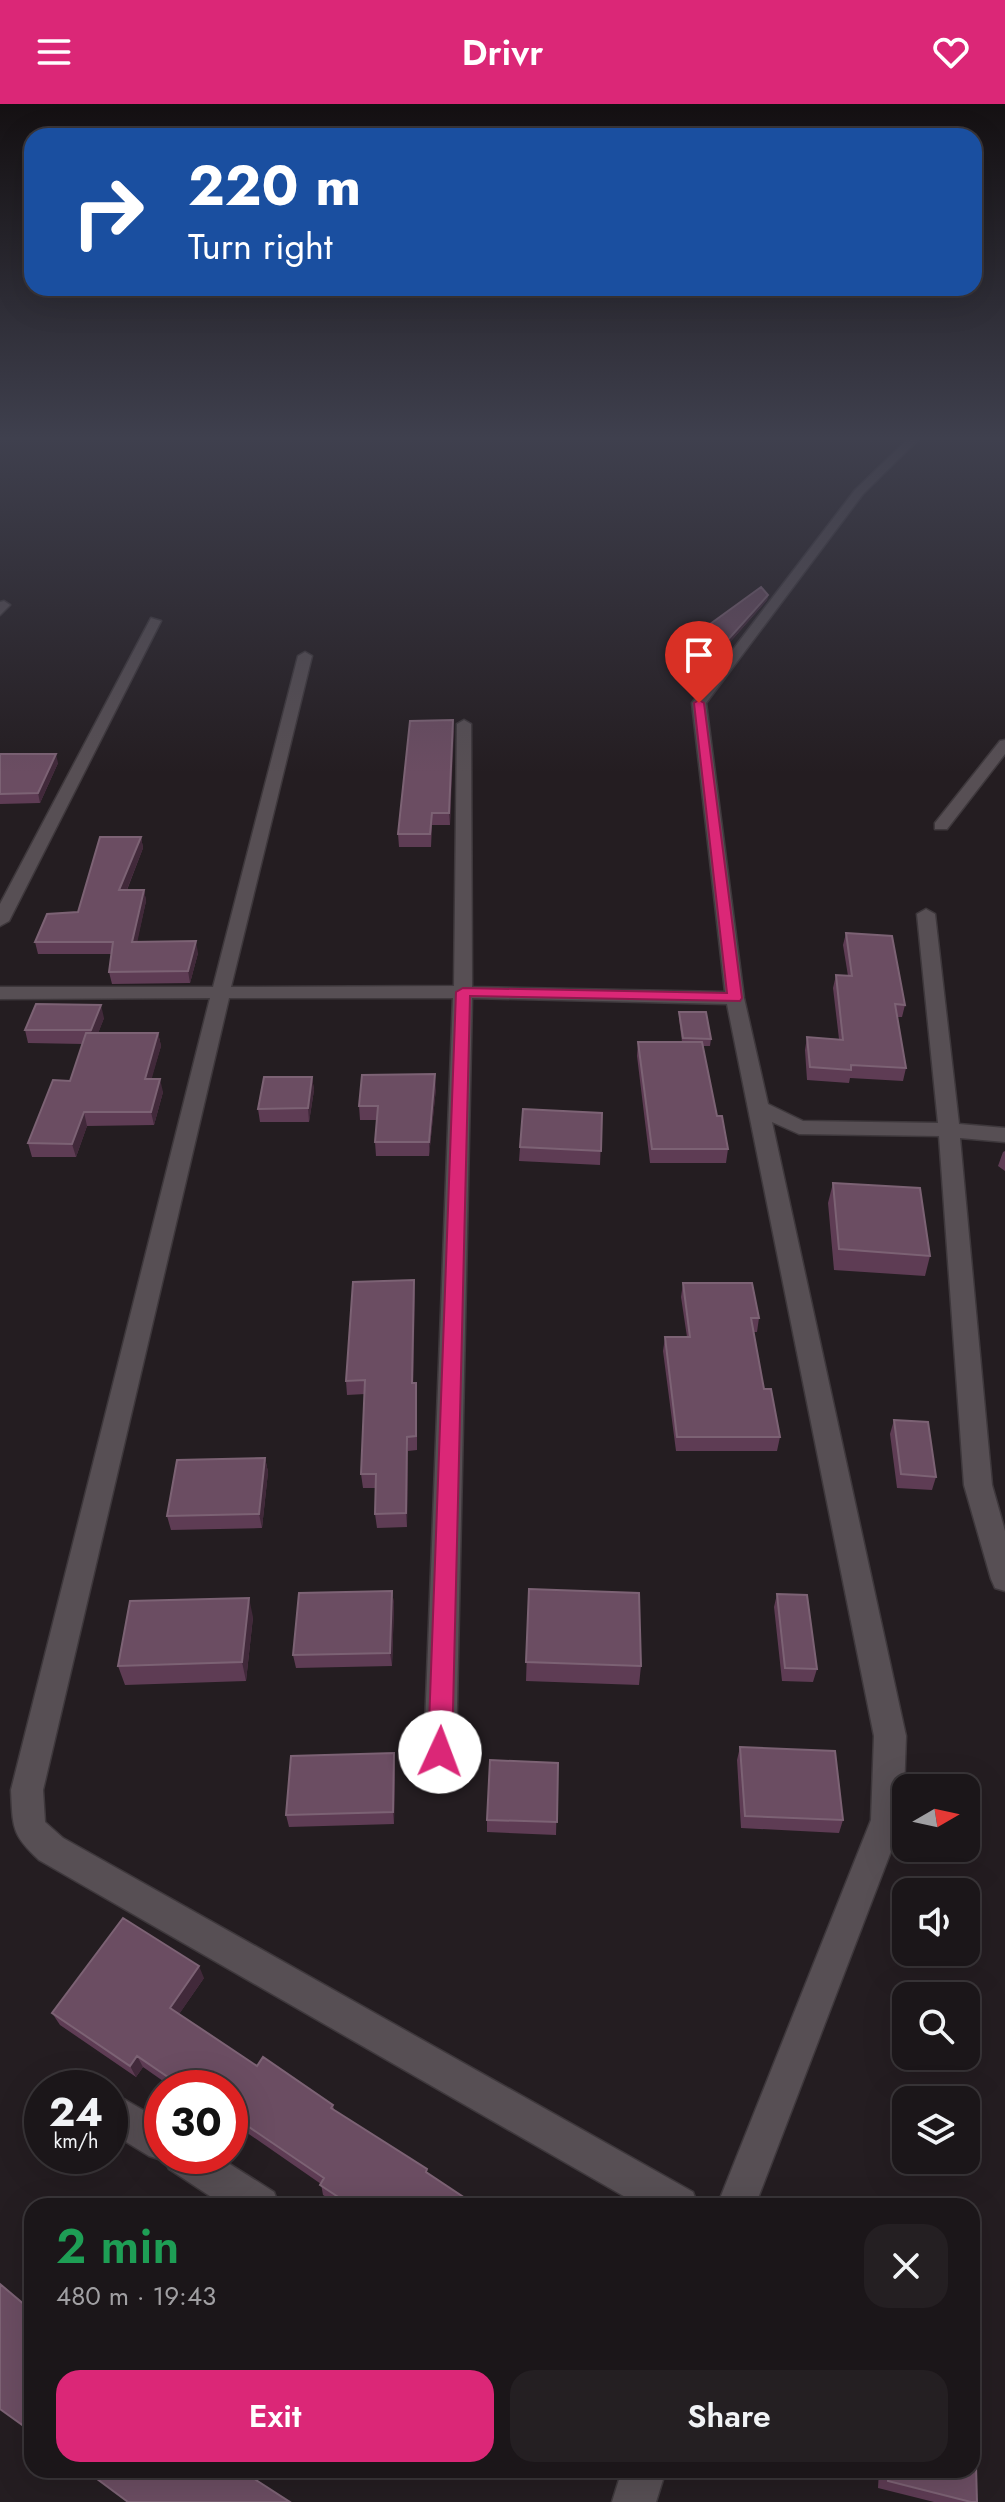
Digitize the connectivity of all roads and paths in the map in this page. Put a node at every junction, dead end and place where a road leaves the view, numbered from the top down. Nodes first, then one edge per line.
1 (816, 549) edge
2 (155, 621) dead end
3 (305, 656) dead end
4 (464, 724) dead end
5 (1005, 744) edge
6 (941, 826) dead end
7 (926, 914) dead end
8 (0, 921) edge
9 (221, 991) junction
10 (463, 992) junction
11 (0, 993) edge
12 (735, 998) junction
13 (759, 1108) junction
14 (949, 1130) junction
15 (1005, 1135) edge
16 (1005, 1579) edge
17 (440, 1752) dead end
18 (210, 2174) edge
19 (248, 2198) edge
20 (665, 2198) edge
21 (739, 2198) edge
22 (642, 2478) edge
23 (634, 2502) edge

1 - 12 street
2 - 8 street
3 - 9 street
4 - 10 street
5 - 6 street
7 - 14 street
9 - 10 street
9 - 11 street
9 - 20 street
10 - 12 street
10 - 17 street
12 - 13 street
13 - 14 street
13 - 21 street
14 - 15 street
14 - 16 street
18 - 19 street
22 - 23 street

